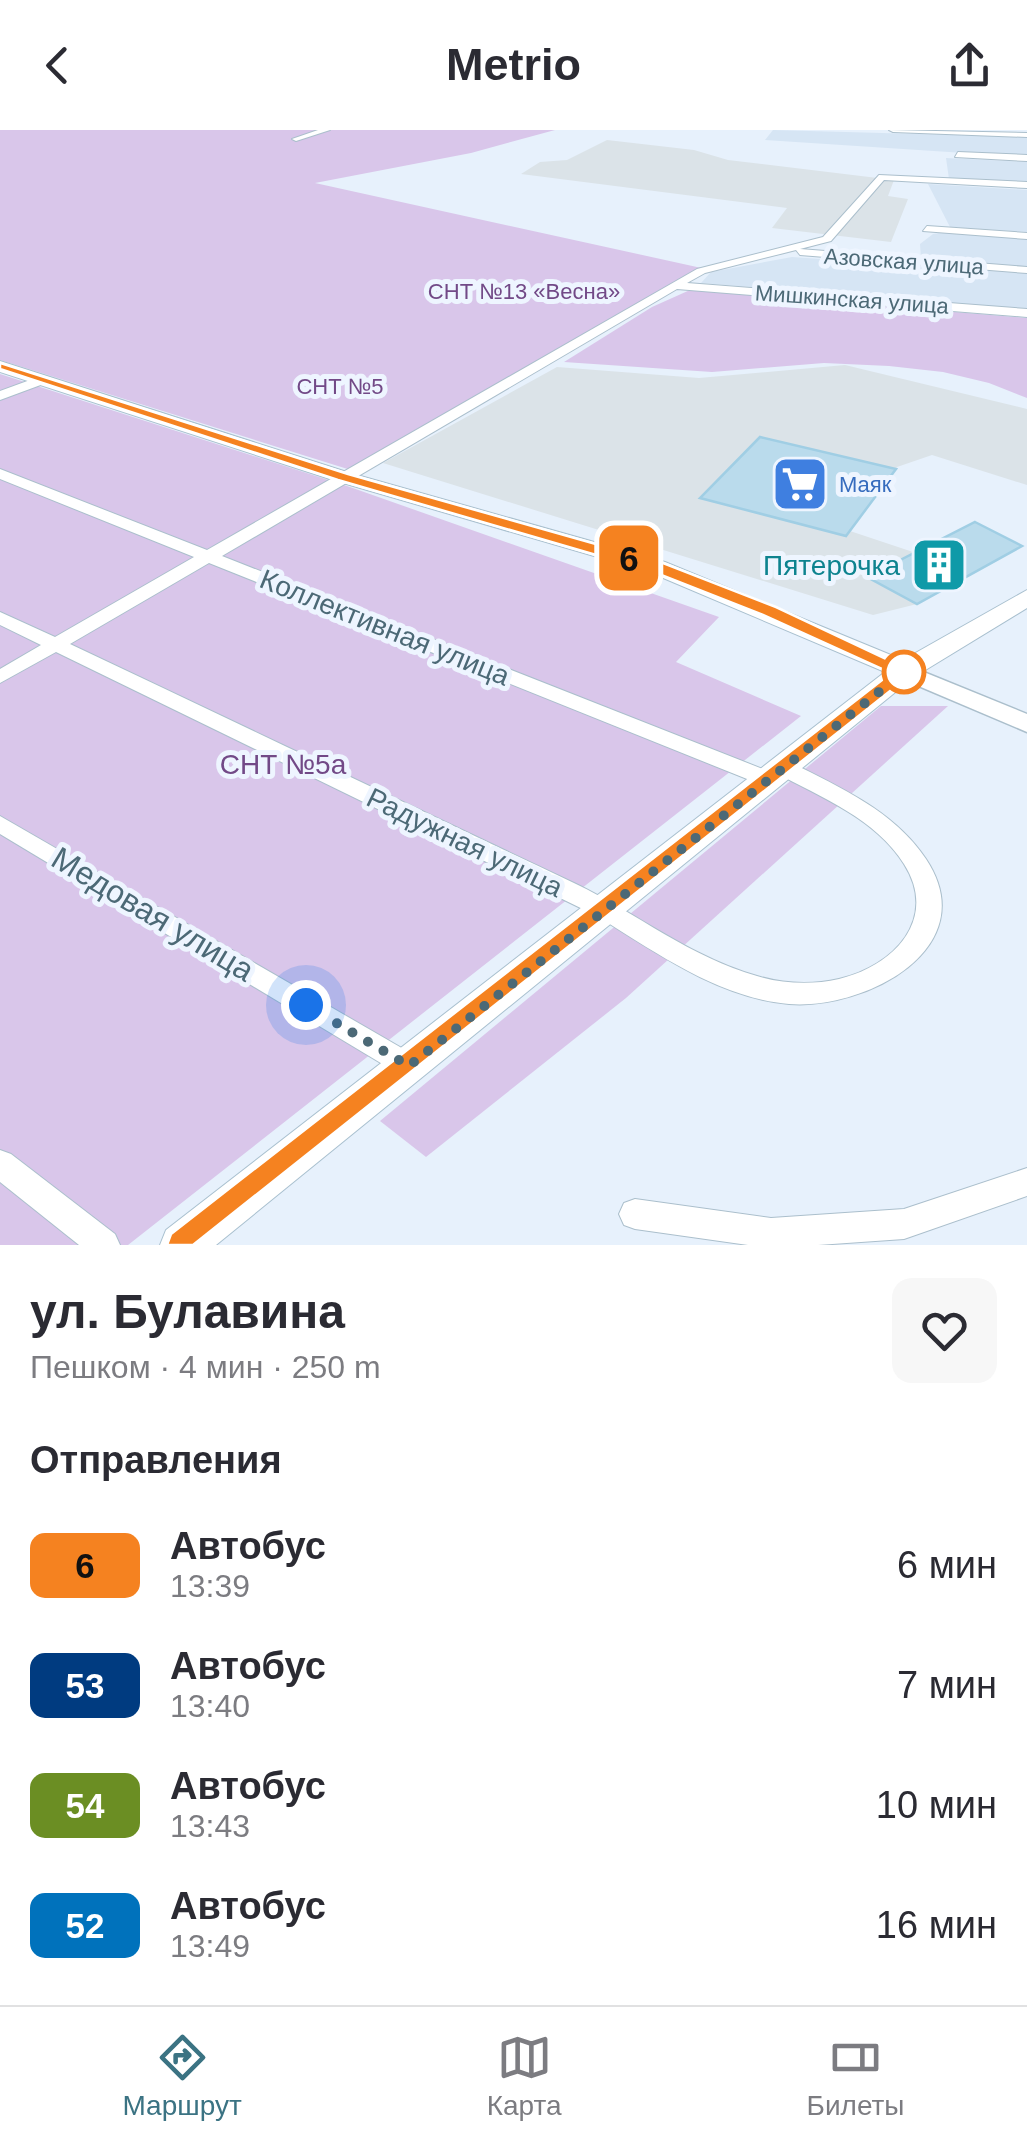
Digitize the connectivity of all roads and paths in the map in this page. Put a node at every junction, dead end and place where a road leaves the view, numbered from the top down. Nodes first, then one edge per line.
1 (326, 130) edge
2 (893, 130) edge
3 (945, 131) edge
4 (1027, 135) edge
5 (296, 139) dead end
6 (958, 155) dead end
7 (1027, 158) edge
8 (1027, 185) edge
9 (927, 228) dead end
10 (1027, 236) edge
11 (780, 251) junction
12 (1027, 270) edge
13 (676, 286) junction
14 (1027, 313) edge
15 (0, 366) edge
16 (41, 380) junction
17 (0, 396) edge
18 (0, 474) edge
19 (343, 477) junction
20 (206, 556) junction
21 (1027, 597) edge
22 (0, 618) edge
23 (56, 644) junction
24 (904, 672) junction
25 (0, 677) edge
26 (1027, 724) edge
27 (777, 774) junction
28 (0, 824) edge
29 (606, 909) junction
30 (409, 1066) junction
31 (0, 1164) edge
32 (1027, 1182) edge
33 (635, 1214) dead end
34 (104, 1245) edge
35 (182, 1245) edge

1 - 5 street
2 - 3 street
3 - 4 street
6 - 7 street
8 - 11 street
9 - 10 street
11 - 12 street, Азовская улица
11 - 13 street
13 - 14 street, Мишкинская улица
13 - 19 street
15 - 16 main road
16 - 17 street
16 - 19 main road
18 - 20 street, Коллективная улица
19 - 20 street
19 - 24 main road
20 - 23 street
20 - 27 street, Коллективная улица
21 - 24 main road
22 - 23 street, Радужная улица
23 - 25 street
23 - 29 street, Радужная улица
24 - 26 street
24 - 27 main road
27 - 29 main road
27 - 29 street, Коллективная улица
28 - 30 street, Медовая улица
29 - 30 main road
30 - 35 main road
31 - 34 street
32 - 33 street

